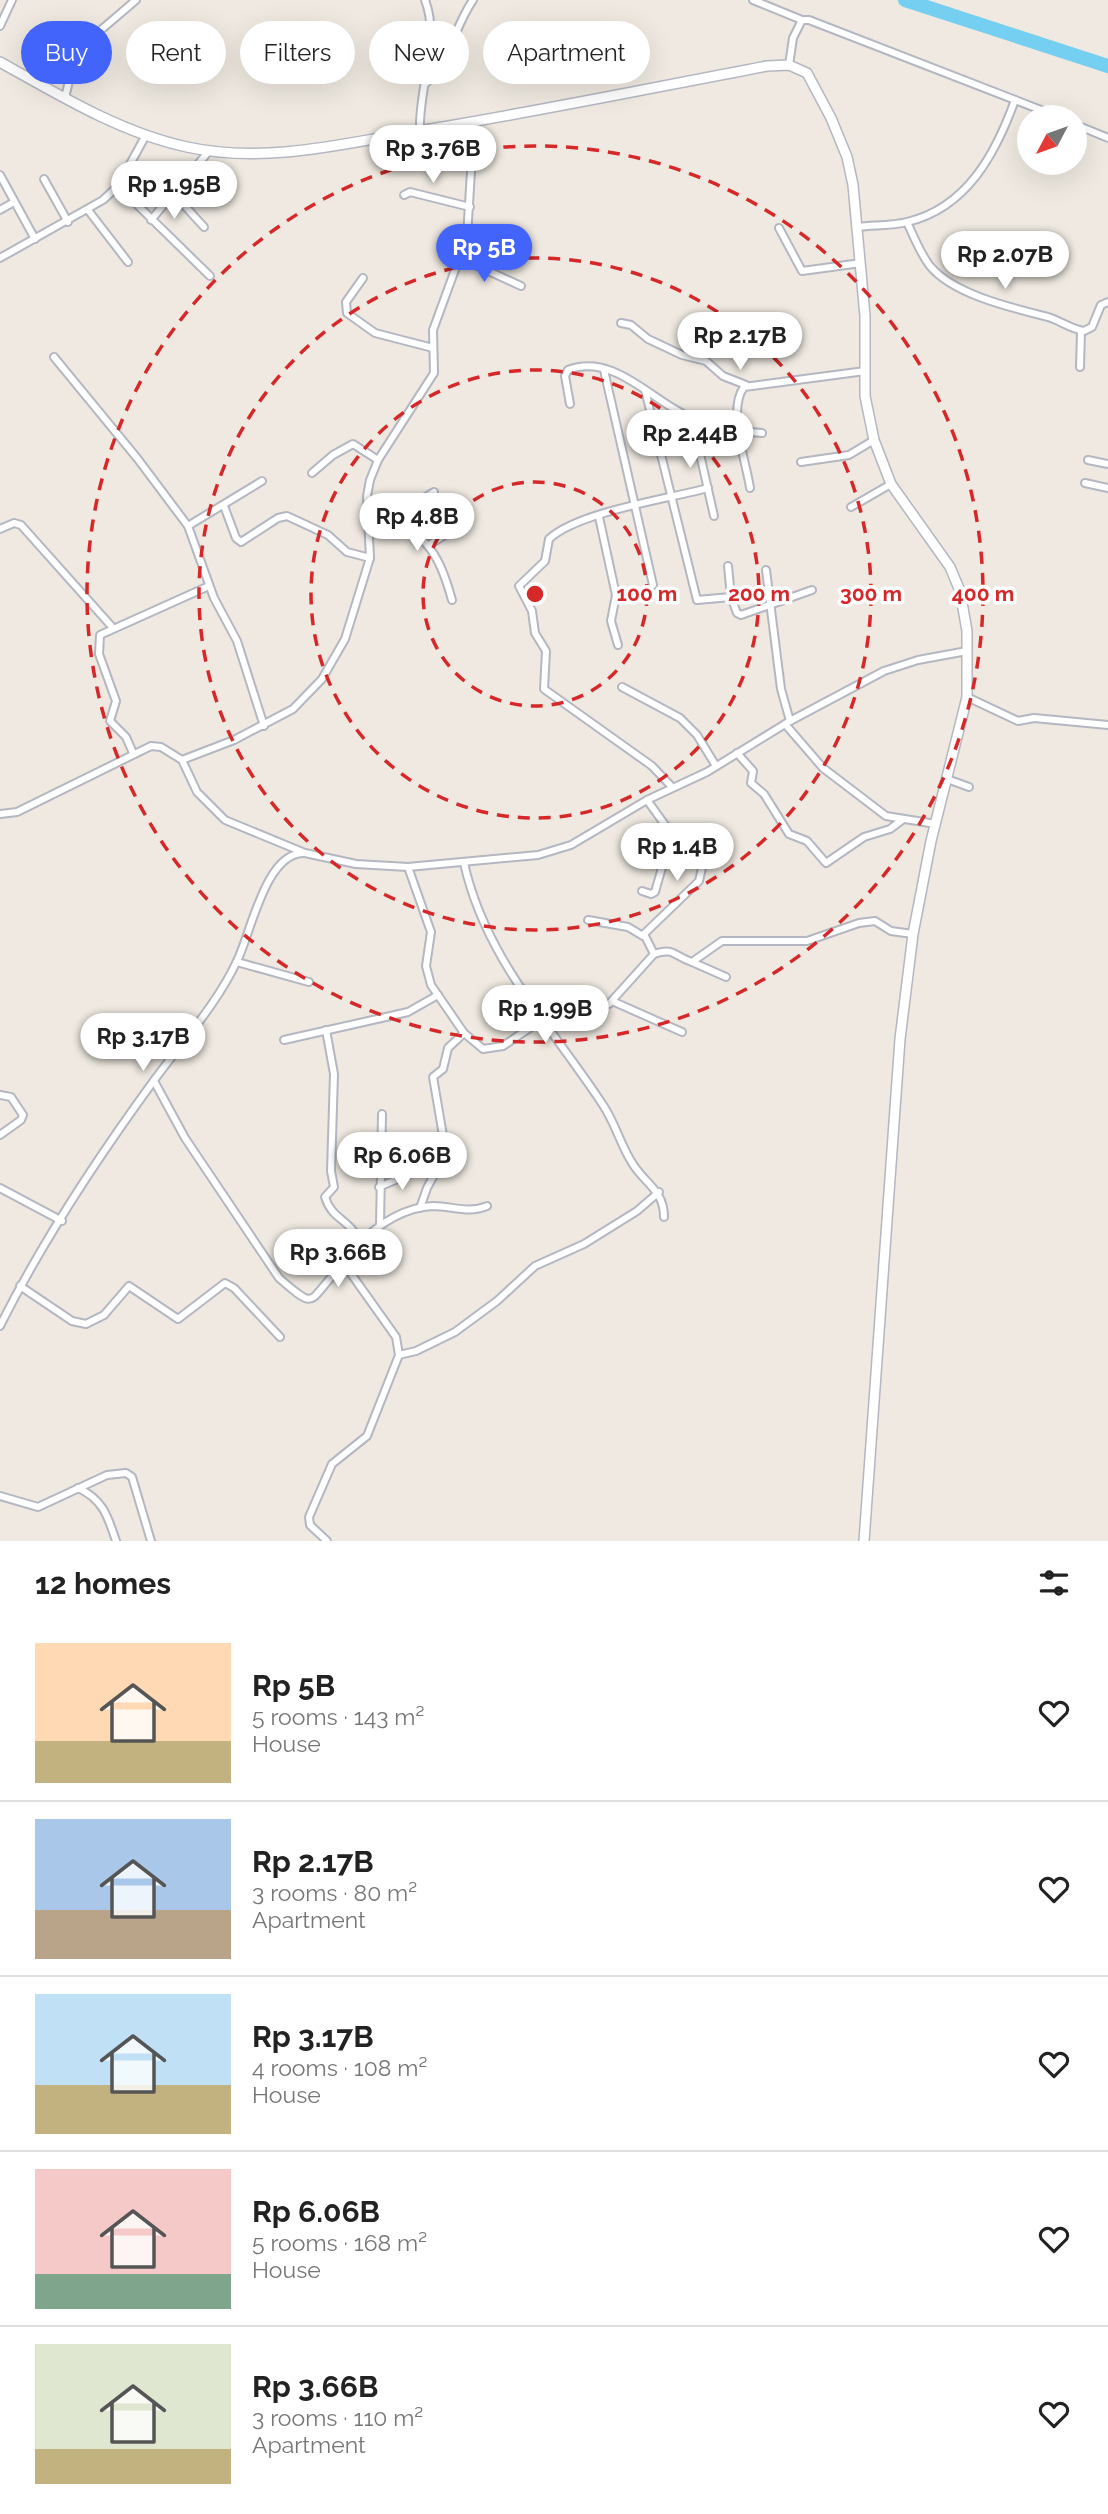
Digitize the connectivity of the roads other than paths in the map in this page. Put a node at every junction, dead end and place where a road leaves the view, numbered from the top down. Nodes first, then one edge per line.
1 (12, 0) edge
2 (136, 0) edge
3 (425, 0) edge
4 (473, 0) edge
5 (753, 0) edge
6 (802, 20) junction
7 (429, 21) edge
8 (459, 21) edge
9 (0, 26) edge
10 (0, 62) edge
11 (789, 65) junction
12 (425, 84) edge
13 (65, 98) junction
14 (1015, 100) junction
15 (1028, 105) edge
16 (460, 125) junction
17 (1087, 129) edge
18 (421, 131) junction
19 (146, 135) junction
20 (1108, 138) edge
21 (209, 151) junction
22 (0, 175) edge
23 (44, 179) dead end
24 (118, 186) junction
25 (174, 194) junction
26 (404, 195) dead end
27 (14, 202) junction
28 (470, 208) junction
29 (0, 210) edge
30 (88, 210) junction
31 (151, 220) junction
32 (68, 222) junction
33 (907, 222) junction
34 (204, 227) dead end
35 (858, 227) junction
36 (779, 228) dead end
37 (35, 239) junction
38 (458, 257) junction
39 (0, 258) edge
40 (128, 262) dead end
41 (861, 263) junction
42 (210, 276) dead end
43 (363, 278) dead end
44 (521, 286) dead end
45 (1108, 302) edge
46 (621, 323) dead end
47 (1081, 331) junction
48 (433, 348) junction
49 (54, 357) dead end
50 (1080, 367) dead end
51 (604, 370) junction
52 (865, 371) junction
53 (746, 385) junction
54 (645, 390) junction
55 (570, 404) dead end
56 (692, 419) junction
57 (738, 432) junction
58 (762, 433) dead end
59 (874, 440) junction
60 (378, 460) junction
61 (1088, 460) dead end
62 (801, 462) dead end
63 (1108, 464) edge
64 (312, 473) dead end
65 (262, 481) dead end
66 (1085, 483) dead end
67 (891, 484) junction
68 (708, 488) junction
69 (750, 488) dead end
70 (1108, 488) edge
71 (434, 492) dead end
72 (670, 498) junction
73 (224, 506) junction
74 (636, 506) junction
75 (851, 507) dead end
76 (714, 516) dead end
77 (599, 517) junction
78 (368, 519) junction
79 (468, 520) dead end
80 (386, 521) junction
81 (188, 526) junction
82 (0, 528) edge
83 (429, 545) junction
84 (370, 558) junction
85 (728, 566) dead end
86 (766, 570) dead end
87 (653, 585) dead end
88 (209, 586) junction
89 (812, 590) dead end
90 (731, 597) junction
91 (452, 600) dead end
92 (770, 606) junction
93 (113, 628) junction
94 (618, 645) dead end
95 (967, 651) junction
96 (622, 687) dead end
97 (967, 697) junction
98 (787, 723) junction
99 (1108, 725) edge
100 (264, 726) junction
101 (133, 753) junction
102 (737, 753) junction
103 (182, 760) junction
104 (716, 766) junction
105 (947, 779) junction
106 (969, 786) dead end
107 (672, 787) junction
108 (646, 800) junction
109 (0, 814) edge
110 (902, 820) junction
111 (936, 824) junction
112 (668, 830) junction
113 (305, 853) junction
114 (464, 863) junction
115 (408, 867) junction
116 (642, 891) dead end
117 (588, 920) dead end
118 (913, 933) junction
119 (643, 936) junction
120 (653, 954) junction
121 (237, 962) junction
122 (692, 962) junction
123 (726, 977) dead end
124 (309, 982) dead end
125 (438, 995) junction
126 (612, 1001) junction
127 (543, 1018) junction
128 (551, 1029) junction
129 (326, 1030) junction
130 (682, 1032) dead end
131 (464, 1033) junction
132 (284, 1040) dead end
133 (154, 1081) junction
134 (0, 1095) edge
135 (382, 1114) dead end
136 (0, 1135) edge
137 (414, 1172) dead end
138 (379, 1187) junction
139 (0, 1188) edge
140 (659, 1192) junction
141 (487, 1206) dead end
142 (420, 1208) junction
143 (663, 1217) dead end
144 (62, 1221) junction
145 (380, 1225) junction
146 (360, 1242) junction
147 (341, 1268) junction
148 (20, 1286) junction
149 (0, 1326) edge
150 (280, 1337) dead end
151 (399, 1355) junction
152 (79, 1488) junction
153 (0, 1496) edge
154 (116, 1541) edge
155 (152, 1541) edge
156 (327, 1541) edge
157 (864, 1541) edge

1 - 9 street
2 - 13 street
3 - 7 street
4 - 8 street
5 - 6 street
6 - 11 street
6 - 14 street
10 - 13 street
11 - 16 street
11 - 35 street
12 - 18 street
13 - 19 street
14 - 15 street
14 - 33 street
16 - 18 street
16 - 28 street
17 - 20 street
18 - 21 street
19 - 21 street
19 - 24 street
21 - 25 street
22 - 27 street
23 - 32 street
24 - 30 street
24 - 31 street
25 - 31 street
25 - 34 street
26 - 28 street
27 - 29 street
27 - 37 street
28 - 38 street
30 - 32 street
30 - 40 street
31 - 42 street
32 - 37 street
33 - 35 street
33 - 47 street
35 - 41 street
36 - 41 street
37 - 39 street
38 - 44 street
38 - 48 street
41 - 52 street
43 - 48 street
45 - 47 street
46 - 53 street
47 - 50 street
48 - 60 street
49 - 81 street
51 - 54 street
51 - 55 street
51 - 74 street
52 - 53 street
52 - 59 street
53 - 57 street
54 - 56 street
54 - 72 street
56 - 57 street
56 - 68 street
57 - 58 street
57 - 69 street
59 - 62 street
59 - 67 street
60 - 64 street
60 - 78 street
61 - 63 street
65 - 73 street
66 - 70 street
67 - 75 street
67 - 95 street
68 - 72 street
68 - 76 street
71 - 80 street
72 - 74 street
72 - 90 street
73 - 81 street
73 - 84 street
74 - 77 street
74 - 87 street
77 - 94 street
77 - 107 street
78 - 80 street
78 - 84 street
79 - 83 street
80 - 83 street
81 - 88 street
82 - 93 street
83 - 91 street
84 - 100 street
85 - 90 street
86 - 92 street
88 - 93 street
88 - 100 street
89 - 92 street
90 - 92 street
92 - 98 street
93 - 101 street
95 - 97 street
95 - 98 street
96 - 104 street
97 - 99 street
97 - 105 street
98 - 102 street
98 - 110 street
100 - 103 street
101 - 103 street
101 - 109 street
102 - 104 street
102 - 110 street
103 - 113 street
104 - 107 street
105 - 106 street
105 - 111 street
107 - 108 street
108 - 112 street
108 - 114 street
110 - 111 street
111 - 118 street
112 - 116 street
112 - 119 street
113 - 115 street
113 - 121 street
114 - 115 street
114 - 127 street
115 - 125 street
117 - 119 street
118 - 122 street
118 - 157 street
119 - 120 street
120 - 122 street
120 - 126 street
121 - 124 street
121 - 133 street
122 - 123 street
125 - 129 street
125 - 131 street
126 - 128 street
126 - 130 street
127 - 128 street
127 - 131 street
128 - 140 street
129 - 132 street
129 - 146 street
131 - 142 street
133 - 144 street
133 - 147 street
134 - 136 street
135 - 138 street
137 - 138 street
138 - 145 street
139 - 144 street
140 - 143 street
140 - 151 street
141 - 142 street
142 - 145 street
144 - 148 street
145 - 146 street
146 - 147 street
147 - 151 street
148 - 149 street
148 - 150 street
151 - 156 street
152 - 153 street
152 - 154 street
152 - 155 street

